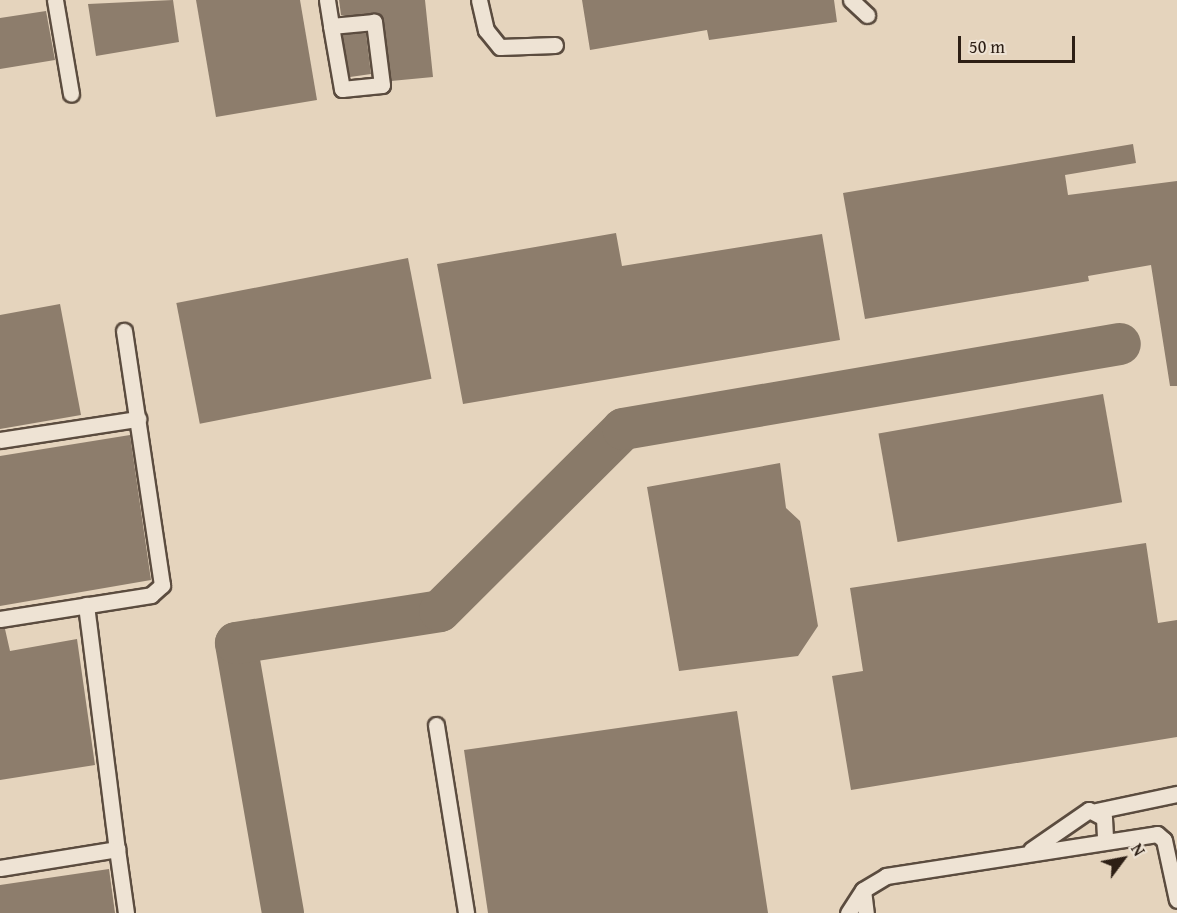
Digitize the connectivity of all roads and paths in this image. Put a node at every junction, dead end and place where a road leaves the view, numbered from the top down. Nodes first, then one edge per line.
1 (56, 0) edge
2 (327, 0) edge
3 (479, 0) edge
4 (851, 0) edge
5 (867, 15) dead end
6 (331, 26) junction
7 (555, 45) dead end
8 (71, 94) dead end
9 (124, 331) dead end
10 (138, 419) junction
11 (0, 440) edge
12 (86, 605) junction
13 (0, 619) edge
14 (436, 725) dead end
15 (1177, 794) edge
16 (1096, 811) junction
17 (1105, 839) junction
18 (117, 849) junction
19 (1029, 852) junction
20 (0, 868) edge
21 (863, 890) junction
22 (1177, 900) edge
23 (126, 913) edge
24 (466, 913) edge
25 (848, 913) edge
26 (866, 913) edge

1 - 8 lane
2 - 6 lane
3 - 7 lane
4 - 5 lane
6 - 6 lane
9 - 10 lane
10 - 11 lane
10 - 12 lane
12 - 13 lane
12 - 18 lane
14 - 24 lane
15 - 16 lane
16 - 17 lane
16 - 19 lane
17 - 19 lane
17 - 22 lane
18 - 20 lane
18 - 23 lane
19 - 21 lane
21 - 25 lane
21 - 26 lane

